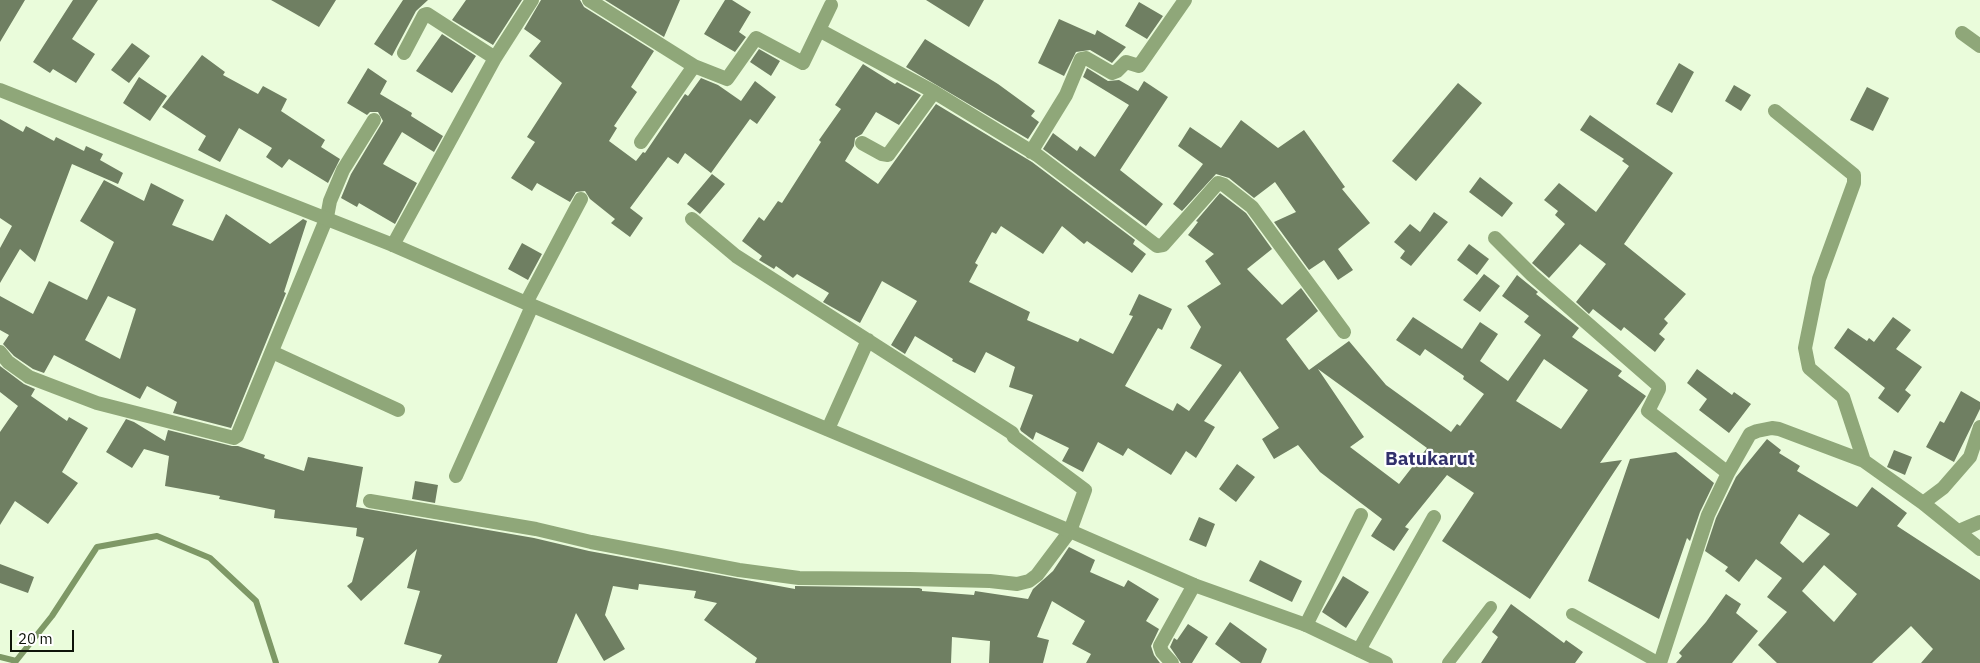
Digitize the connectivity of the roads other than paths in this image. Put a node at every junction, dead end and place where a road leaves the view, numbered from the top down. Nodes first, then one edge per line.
1 (532, 0) edge
2 (589, 0) edge
3 (1185, 0) edge
4 (831, 5) dead end
5 (819, 30) junction
6 (1962, 33) dead end
7 (1980, 46) edge
8 (404, 53) dead end
9 (495, 58) junction
10 (694, 66) junction
11 (0, 90) edge
12 (934, 92) junction
13 (1776, 111) dead end
14 (374, 120) dead end
15 (641, 142) dead end
16 (862, 143) dead end
17 (1031, 152) junction
18 (581, 199) dead end
19 (326, 217) junction
20 (692, 219) dead end
21 (1495, 238) dead end
22 (393, 245) junction
23 (529, 304) junction
24 (1344, 332) dead end
25 (868, 340) junction
26 (0, 352) edge
27 (272, 352) junction
28 (398, 410) dead end
29 (1980, 427) edge
30 (828, 429) junction
31 (1864, 461) junction
32 (1728, 473) junction
33 (456, 476) dead end
34 (370, 500) dead end
35 (1924, 503) junction
36 (1362, 515) dead end
37 (1434, 517) dead end
38 (1980, 522) edge
39 (1070, 531) junction
40 (1959, 531) junction
41 (1980, 548) edge
42 (1194, 585) junction
43 (1492, 607) dead end
44 (1572, 614) dead end
45 (1306, 625) junction
46 (1359, 650) junction
47 (1172, 663) edge
48 (1386, 663) edge
49 (1448, 663) edge
50 (1659, 663) edge

1 - 9 street
2 - 10 street
3 - 17 street
4 - 5 street
5 - 10 street
5 - 12 street
6 - 7 street
8 - 9 street
9 - 22 street
10 - 15 street
11 - 19 street
12 - 16 street
12 - 17 street
13 - 31 street
14 - 19 street
17 - 24 street
18 - 23 street
19 - 22 street
19 - 27 street
20 - 25 street
21 - 32 street
22 - 23 street
23 - 30 street
23 - 33 street
25 - 30 street
25 - 39 street
26 - 27 street
27 - 28 street
29 - 35 street
30 - 39 street
31 - 32 street
31 - 35 street
32 - 50 street
34 - 39 street
35 - 40 street
36 - 45 street
37 - 46 street
38 - 40 street
39 - 42 street
40 - 41 street
42 - 45 street
42 - 47 street
43 - 49 lane
44 - 50 lane
45 - 46 street
46 - 48 street

